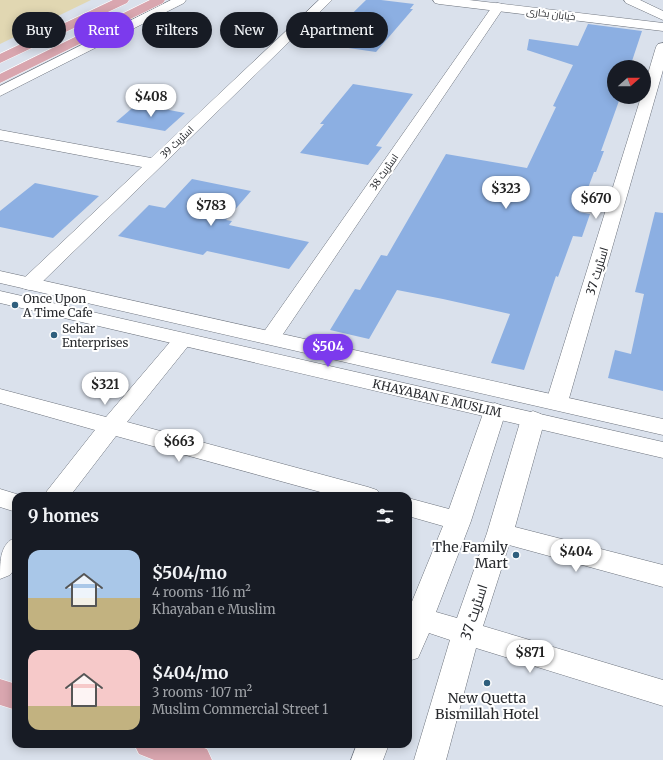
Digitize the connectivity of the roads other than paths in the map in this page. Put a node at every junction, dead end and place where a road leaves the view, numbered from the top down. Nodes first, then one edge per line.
1 (124, 0) edge
2 (159, 0) edge
3 (180, 0) edge
4 (326, 0) edge
5 (439, 0) edge
6 (630, 0) edge
7 (501, 4) edge
8 (663, 17) edge
9 (663, 27) edge
10 (663, 47) edge
11 (0, 59) edge
12 (0, 79) edge
13 (0, 92) edge
14 (0, 135) edge
15 (154, 164) junction
16 (0, 277) edge
17 (29, 284) junction
18 (0, 298) edge
19 (270, 338) junction
20 (183, 340) junction
21 (345, 355) junction
22 (335, 375) junction
23 (0, 396) edge
24 (557, 402) junction
25 (496, 411) junction
26 (533, 419) junction
27 (111, 426) junction
28 (663, 427) edge
29 (663, 450) edge
30 (59, 492) edge
31 (353, 492) edge
32 (0, 498) edge
33 (12, 502) edge
34 (412, 508) edge
35 (458, 521) junction
36 (500, 533) junction
37 (12, 553) edge
38 (0, 568) edge
39 (663, 576) edge
40 (414, 616) edge
41 (412, 627) edge
42 (466, 633) junction
43 (0, 692) edge
44 (663, 693) edge
45 (12, 696) edge
46 (162, 748) edge
47 (372, 748) edge
48 (196, 760) edge
49 (367, 760) edge
50 (430, 760) edge

1 - 11 main road
2 - 12 main road
3 - 13 street
4 - 15 street, اسٹریٹ 39
5 - 7 street, خیابان بخاری
6 - 8 street
7 - 8 street, خیابان بخاری
7 - 9 street, خیابان بخاری
7 - 19 street, اسٹریٹ 38
10 - 24 street, اسٹریٹ 37
14 - 15 street
15 - 17 street, اسٹریٹ 39
16 - 17 street, KHAYABAN E MUSLIM
17 - 19 street, KHAYABAN E MUSLIM
18 - 20 street, KHAYABAN E MUSLIM
19 - 21 street, KHAYABAN E MUSLIM
20 - 22 street, KHAYABAN E MUSLIM
20 - 27 street
21 - 22 street
21 - 24 street, KHAYABAN E MUSLIM
22 - 25 street, KHAYABAN E MUSLIM
23 - 27 street
24 - 28 street, KHAYABAN E MUSLIM
25 - 26 street, KHAYABAN E MUSLIM
25 - 35 street
26 - 29 street, KHAYABAN E MUSLIM
26 - 36 street, اسٹریٹ 37
27 - 30 street
27 - 31 street
32 - 33 street
34 - 35 street
35 - 40 street
36 - 39 street
36 - 42 street, اسٹریٹ 37
37 - 38 street
40 - 41 street
40 - 42 street
42 - 44 street
42 - 50 street, اسٹریٹ 37
43 - 45 main road
46 - 48 main road
47 - 49 street

